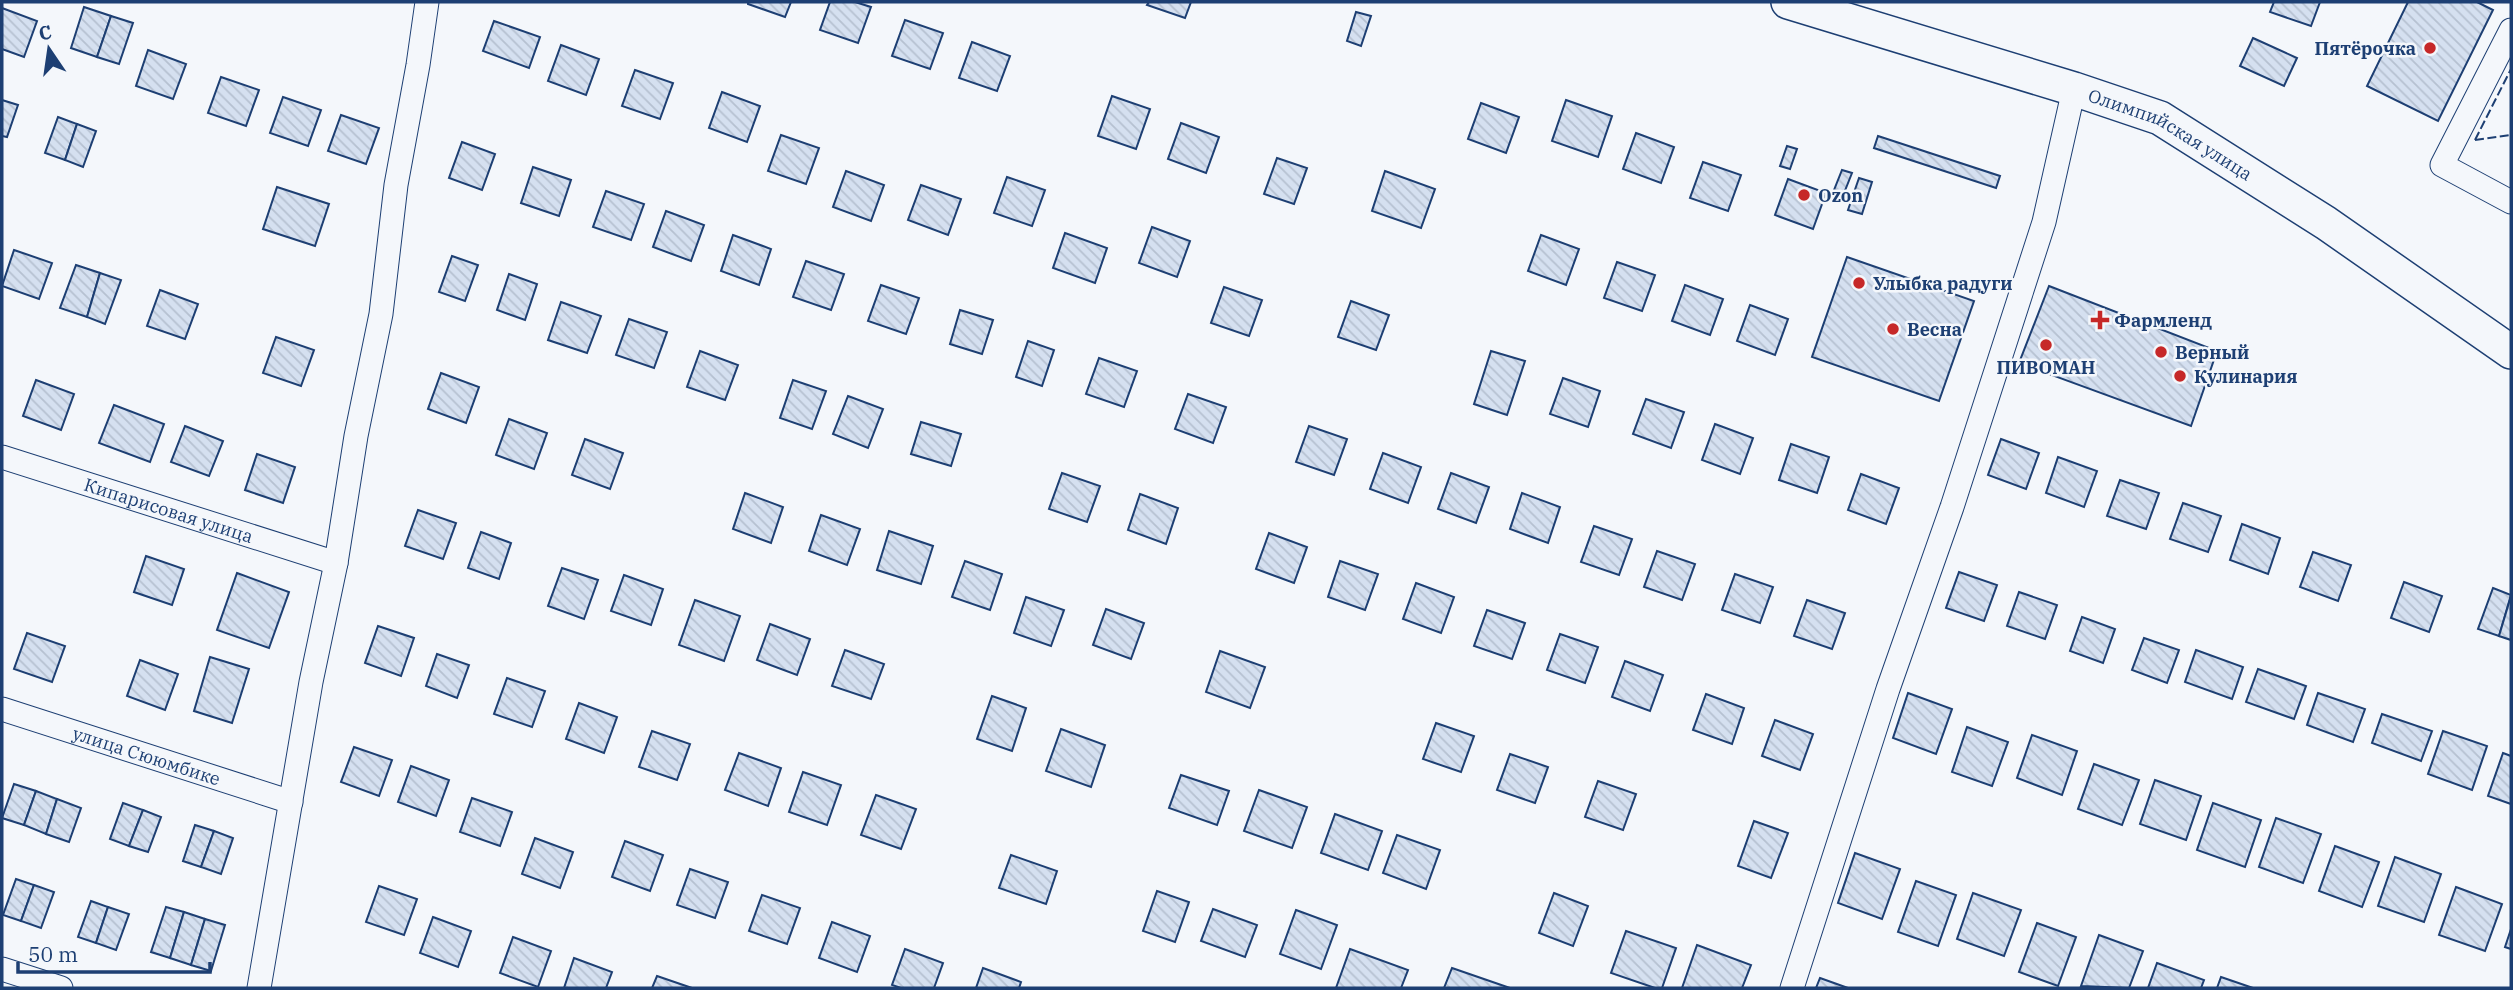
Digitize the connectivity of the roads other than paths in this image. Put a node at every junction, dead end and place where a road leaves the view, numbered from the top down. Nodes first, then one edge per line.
1 (427, 2) edge
2 (1788, 2) edge
3 (2511, 30) edge
4 (2074, 89) junction
5 (2511, 202) edge
6 (2511, 352) edge
7 (2, 457) edge
8 (336, 563) junction
9 (2, 709) edge
10 (291, 802) junction
11 (2, 969) edge
12 (61, 988) edge
13 (259, 988) edge
14 (1792, 988) edge

1 - 8 street
2 - 4 street, Олимпийская улица
3 - 5 street
4 - 6 street, Олимпийская улица
4 - 14 street
7 - 8 street, Кипарисовая улица
8 - 10 street
9 - 10 street, улица Сююмбике
10 - 13 street
11 - 12 street

